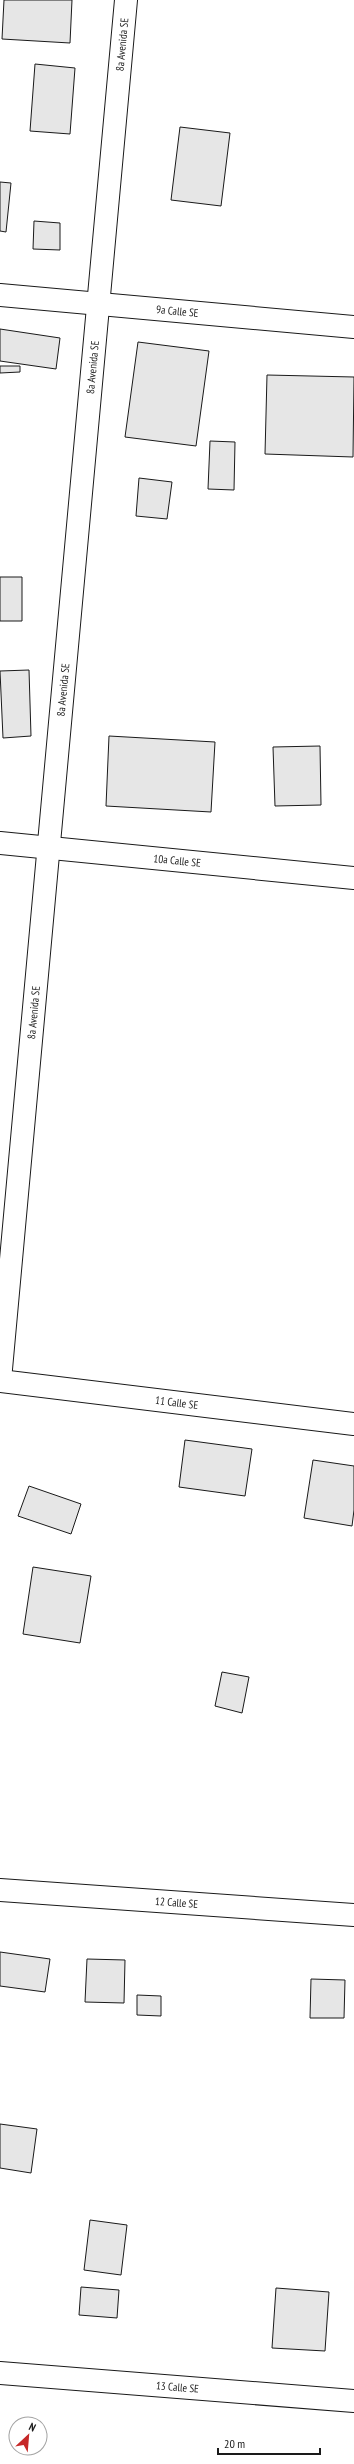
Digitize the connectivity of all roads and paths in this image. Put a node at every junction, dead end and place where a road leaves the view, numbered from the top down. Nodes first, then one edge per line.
1 (126, 0) edge
2 (0, 295) edge
3 (98, 304) junction
4 (354, 327) edge
5 (0, 843) edge
6 (48, 848) junction
7 (354, 878) edge
8 (0, 1380) edge
9 (354, 1424) edge
10 (0, 1890) edge
11 (354, 1915) edge
12 (0, 2373) edge
13 (354, 2401) edge

1 - 3 street, 8a Avenida SE
2 - 3 street, 9a Calle SE
3 - 4 street, 9a Calle SE
3 - 6 street, 8a Avenida SE
5 - 6 street, 10a Calle SE
6 - 7 street, 10a Calle SE
6 - 8 street, 8a Avenida SE
8 - 9 street, 11 Calle SE
10 - 11 street, 12 Calle SE
12 - 13 street, 13 Calle SE

